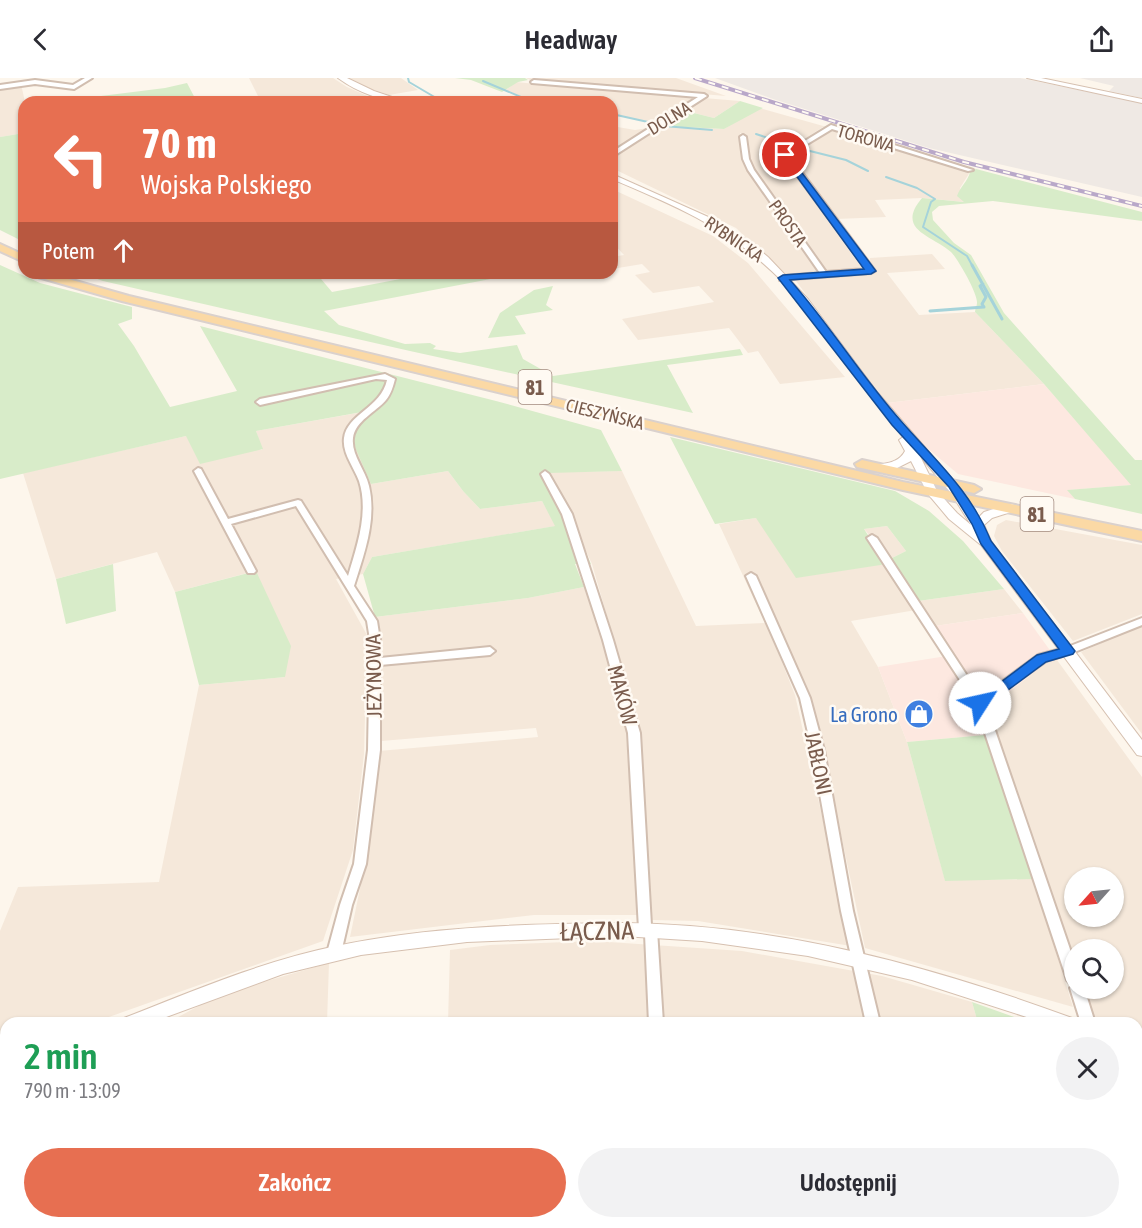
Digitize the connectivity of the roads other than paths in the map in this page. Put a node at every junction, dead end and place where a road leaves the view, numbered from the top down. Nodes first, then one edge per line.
1 (89, 78) edge
2 (342, 78) edge
3 (581, 78) edge
4 (1031, 78) edge
5 (534, 82) dead end
6 (571, 82) dead end
7 (0, 87) edge
8 (382, 96) edge
9 (1142, 101) edge
10 (743, 137) dead end
11 (618, 151) edge
12 (970, 170) dead end
13 (618, 179) edge
14 (0, 247) edge
15 (18, 256) edge
16 (0, 258) edge
17 (18, 266) edge
18 (824, 274) junction
19 (783, 278) junction
20 (56, 279) edge
21 (87, 279) edge
22 (260, 402) dead end
23 (896, 422) junction
24 (911, 451) junction
25 (878, 468) junction
26 (198, 471) dead end
27 (545, 474) dead end
28 (954, 485) junction
29 (930, 486) junction
30 (962, 498) junction
31 (1010, 508) junction
32 (226, 522) junction
33 (978, 524) junction
34 (1142, 525) edge
35 (1142, 536) edge
36 (872, 538) dead end
37 (985, 542) junction
38 (251, 571) dead end
39 (752, 576) dead end
40 (349, 586) junction
41 (1142, 621) edge
42 (490, 651) dead end
43 (1068, 651) junction
44 (375, 662) junction
45 (980, 703) junction
46 (1142, 751) edge
47 (648, 930) junction
48 (1064, 951) edge
49 (334, 953) junction
50 (860, 958) junction
51 (1080, 999) edge
52 (146, 1017) edge
53 (655, 1017) edge
54 (872, 1017) edge
55 (1049, 1017) edge
56 (1086, 1017) edge

1 - 7 street
2 - 8 street
3 - 6 street
4 - 9 street
5 - 11 street, DOLNA
10 - 18 street, PROSTA
12 - 18 street, TOROWA
13 - 19 street, RYBNICKA
14 - 15 main road
16 - 17 main road
18 - 19 street, TOROWA
19 - 23 street, RYBNICKA
20 - 29 main road, CIESZYŃSKA / 81
21 - 25 main road, CIESZYŃSKA / 81
22 - 40 street
23 - 24 street, RYBNICKA
23 - 28 street, RYBNICKA
24 - 25 street
24 - 29 street, RYBNICKA
25 - 29 main road, CIESZYŃSKA / 81
26 - 32 street
27 - 47 street, MAKÓW
28 - 29 main road, CIESZYŃSKA / 81
28 - 30 street, RYBNICKA
28 - 34 main road, CIESZYŃSKA / 81
29 - 30 main road, CIESZYŃSKA / 81
29 - 37 street, RYBNICKA
30 - 31 main road, CIESZYŃSKA / 81
30 - 33 street, RYBNICKA
31 - 33 street
31 - 35 main road, CIESZYŃSKA / 81
32 - 38 street
32 - 40 street, JEŻYNOWA
33 - 37 street, RYBNICKA
36 - 45 street
37 - 43 street
39 - 50 street, JABŁONI
40 - 44 street, JEŻYNOWA
41 - 43 street
42 - 44 street
43 - 45 street
43 - 46 street
44 - 49 street, JEŻYNOWA
45 - 48 street
47 - 49 street, ŁĄCZNA
47 - 50 street, ŁĄCZNA
47 - 53 street, MAKÓW
49 - 52 street, ŁĄCZNA
50 - 54 street, JABŁONI
50 - 55 street, ŁĄCZNA
51 - 56 street

